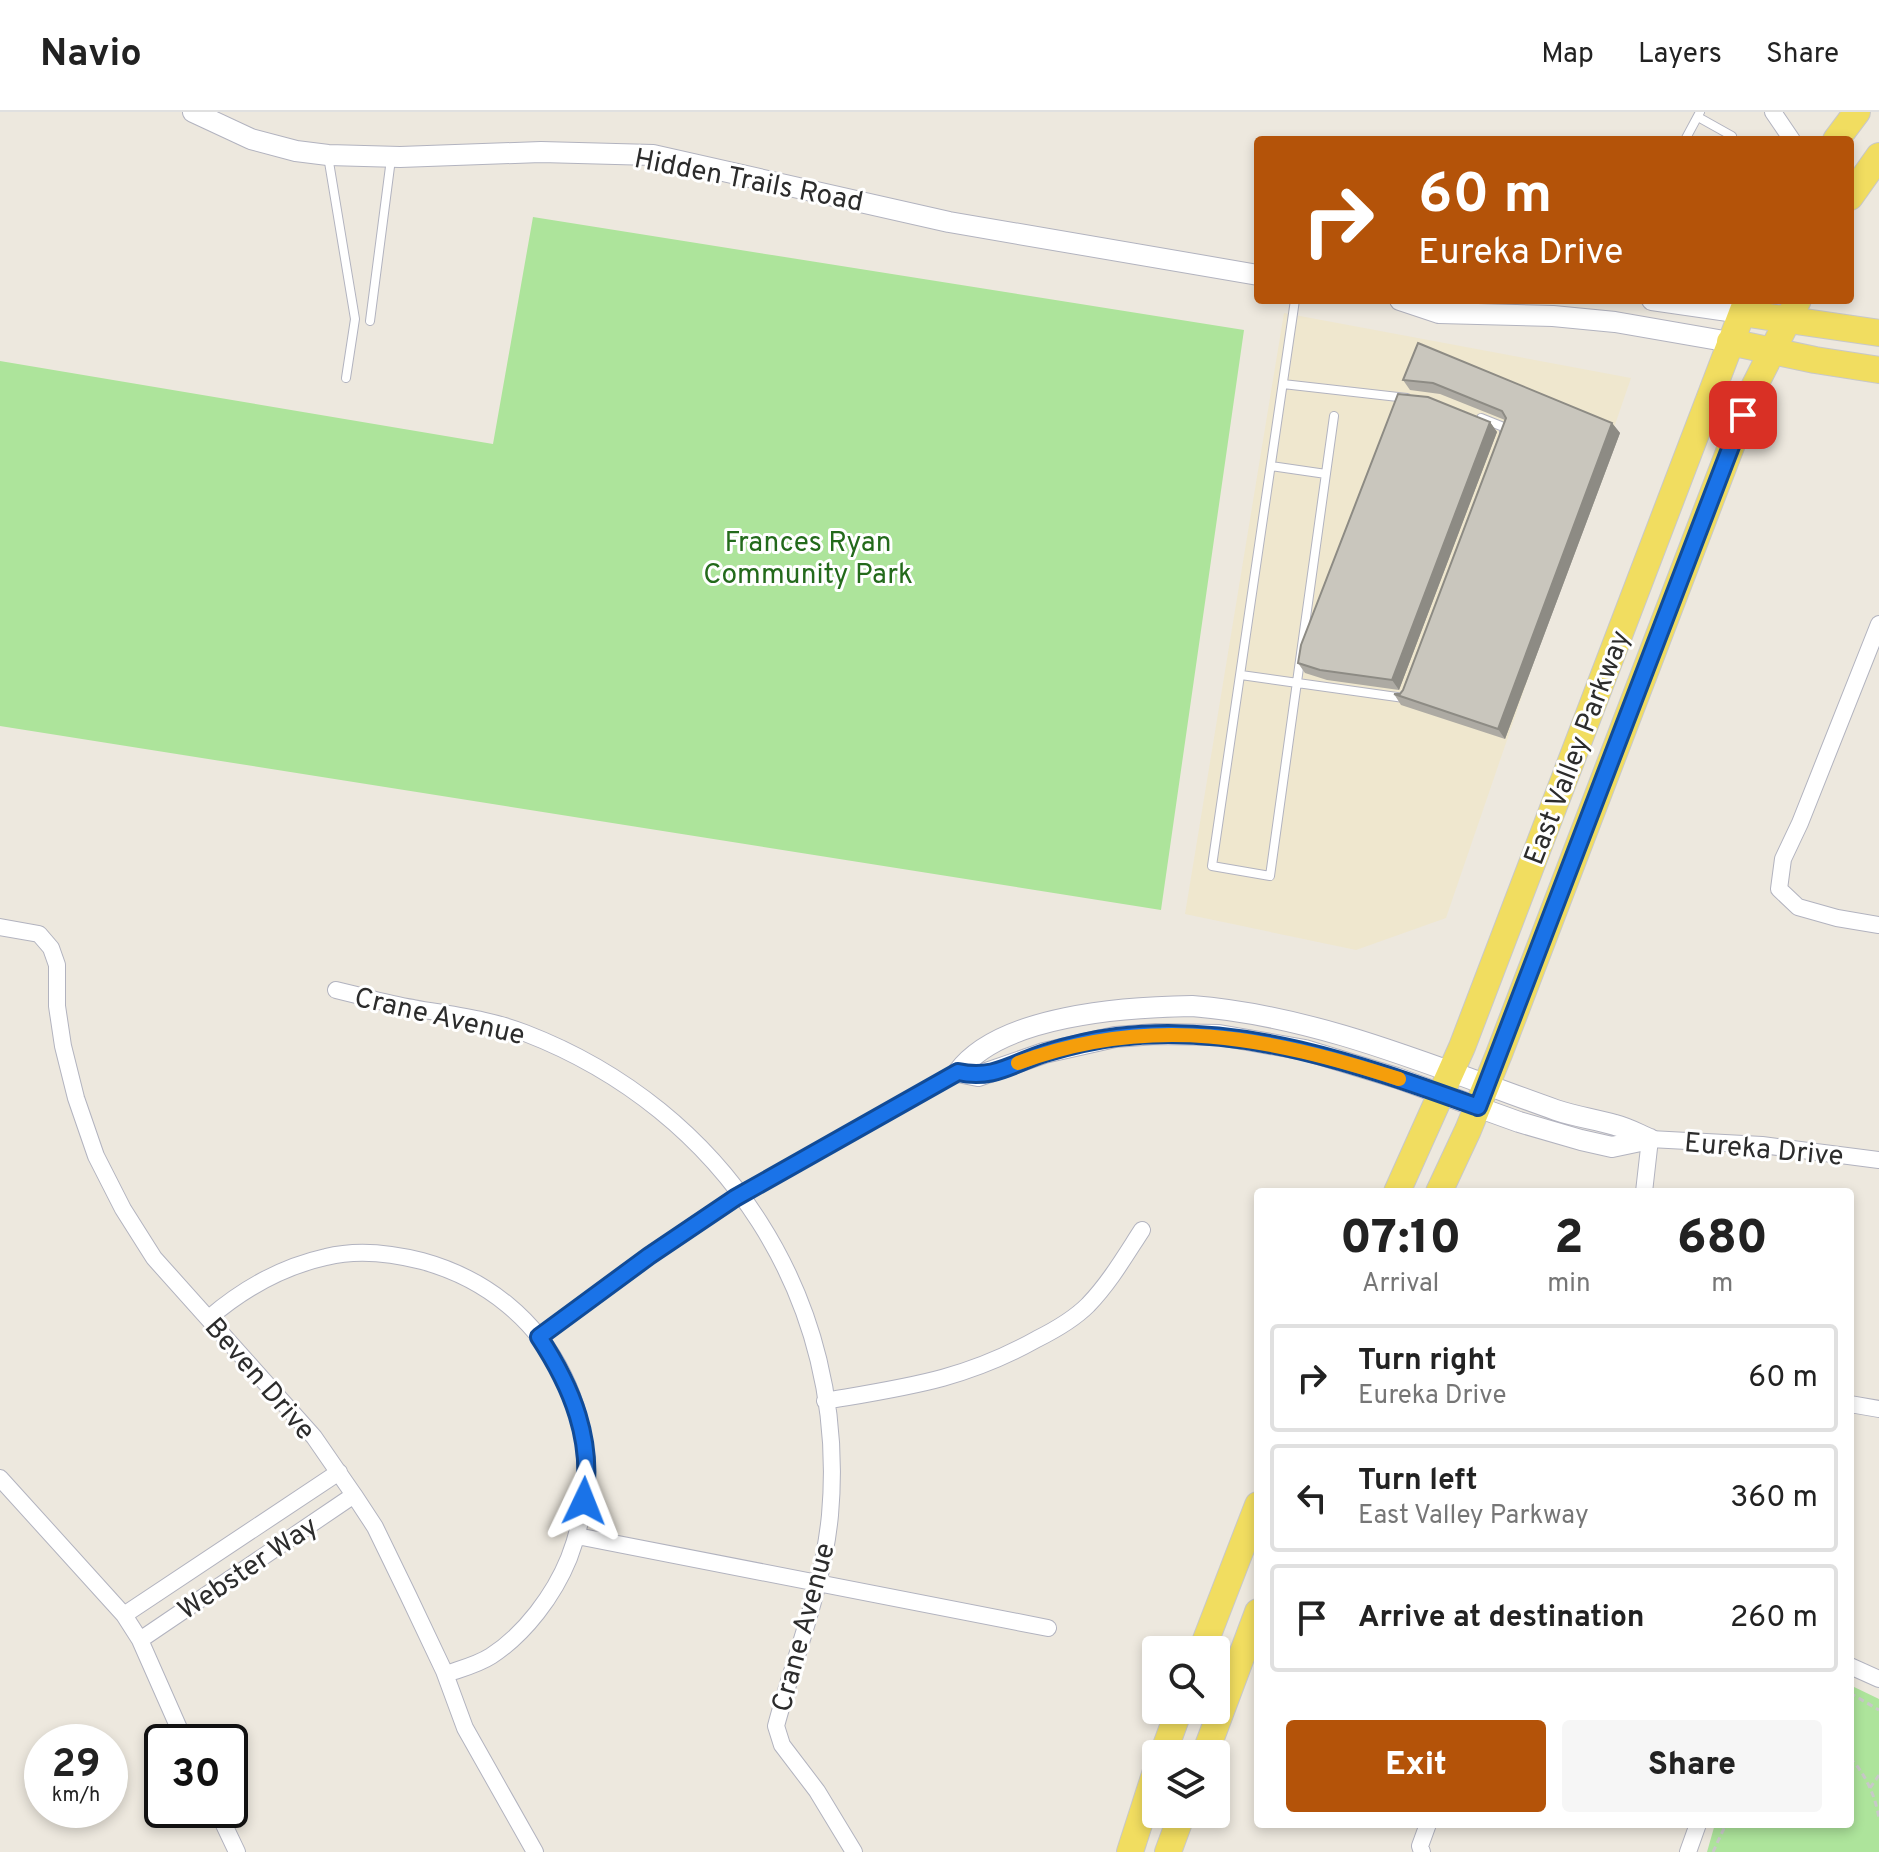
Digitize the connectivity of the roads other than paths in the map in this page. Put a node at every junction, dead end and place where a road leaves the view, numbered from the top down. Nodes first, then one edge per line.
1 (193, 112) edge
2 (1773, 112) edge
3 (1857, 112) edge
4 (1699, 115) edge
5 (1687, 136) edge
6 (1732, 136) edge
7 (1789, 136) edge
8 (1839, 136) edge
9 (328, 155) junction
10 (1879, 156) edge
11 (392, 157) junction
12 (1854, 191) edge
13 (1254, 274) edge
14 (1294, 304) edge
15 (1412, 304) edge
16 (1713, 304) edge
17 (1744, 306) edge
18 (1793, 310) edge
19 (370, 321) dead end
20 (1879, 333) edge
21 (1730, 342) junction
22 (1772, 351) junction
23 (1879, 370) edge
24 (346, 378) dead end
25 (1283, 384) junction
26 (1422, 399) edge
27 (1465, 412) edge
28 (1334, 416) dead end
29 (1500, 443) edge
30 (1271, 466) junction
31 (1326, 474) junction
32 (1879, 624) edge
33 (1241, 675) junction
34 (1297, 681) junction
35 (1409, 683) edge
36 (1879, 925) edge
37 (0, 927) edge
38 (336, 990) dead end
39 (958, 1072) junction
40 (1447, 1083) junction
41 (1483, 1095) junction
42 (1650, 1139) junction
43 (1879, 1160) edge
44 (1399, 1188) edge
45 (1441, 1188) edge
46 (1644, 1188) edge
47 (742, 1194) junction
48 (1142, 1230) dead end
49 (209, 1318) junction
50 (539, 1337) junction
51 (825, 1401) junction
52 (1854, 1405) edge
53 (1879, 1409) edge
54 (339, 1472) junction
55 (0, 1478) edge
56 (354, 1495) junction
57 (1254, 1515) edge
58 (577, 1536) junction
59 (818, 1583) junction
60 (124, 1615) junction
61 (1254, 1623) edge
62 (1048, 1628) dead end
63 (1207, 1636) edge
64 (140, 1640) junction
65 (1854, 1668) edge
66 (446, 1674) junction
67 (1879, 1679) edge
68 (177, 1724) edge
69 (1210, 1740) edge
70 (1142, 1815) edge
71 (226, 1828) edge
72 (1177, 1828) edge
73 (1427, 1828) edge
74 (1697, 1828) edge
75 (237, 1852) edge
76 (535, 1852) edge
77 (854, 1852) edge
78 (1130, 1852) edge
79 (1168, 1852) edge
80 (1422, 1852) edge
81 (1688, 1852) edge

1 - 9 street, Hidden Trails Road
2 - 7 street
3 - 8 main road
4 - 5 lane
4 - 6 lane
9 - 11 street, Hidden Trails Road
9 - 24 lane
10 - 12 main road
11 - 13 street, Hidden Trails Road
11 - 19 lane
14 - 25 lane
15 - 21 street
16 - 17 street
17 - 18 main road
17 - 21 main road, East Valley Parkway
18 - 20 main road
18 - 22 main road, East Valley Parkway
21 - 22 main road
21 - 40 main road, East Valley Parkway
22 - 23 main road
22 - 41 main road, East Valley Parkway
25 - 26 lane
25 - 30 lane
27 - 29 lane
28 - 31 lane
30 - 31 lane
30 - 33 lane
31 - 34 lane
32 - 36 street
33 - 34 lane
33 - 34 lane
34 - 35 lane
37 - 49 street, Beven Drive
38 - 47 street, Crane Avenue
39 - 40 street, Eureka Drive
39 - 40 street, Eureka Drive
39 - 47 street, Eureka Drive
40 - 41 street, Eureka Drive
40 - 44 main road, East Valley Parkway
41 - 42 street, Eureka Drive
41 - 45 main road, East Valley Parkway
42 - 43 street, Eureka Drive
42 - 46 street
47 - 50 street, Eureka Drive
47 - 51 street, Crane Avenue
48 - 51 street
49 - 50 street
49 - 54 street, Beven Drive
50 - 58 street
51 - 59 street, Crane Avenue
52 - 53 street
54 - 56 street, Beven Drive
54 - 60 street, Webster Way
55 - 60 street
56 - 64 street, Webster Way
56 - 66 street, Beven Drive
57 - 63 main road
58 - 59 street
58 - 66 street
59 - 62 street
59 - 77 street, Crane Avenue
60 - 64 street
61 - 69 main road
64 - 68 street
65 - 67 street
66 - 76 street, Beven Drive
70 - 78 main road
71 - 75 street
72 - 79 main road
73 - 80 street
74 - 81 street

